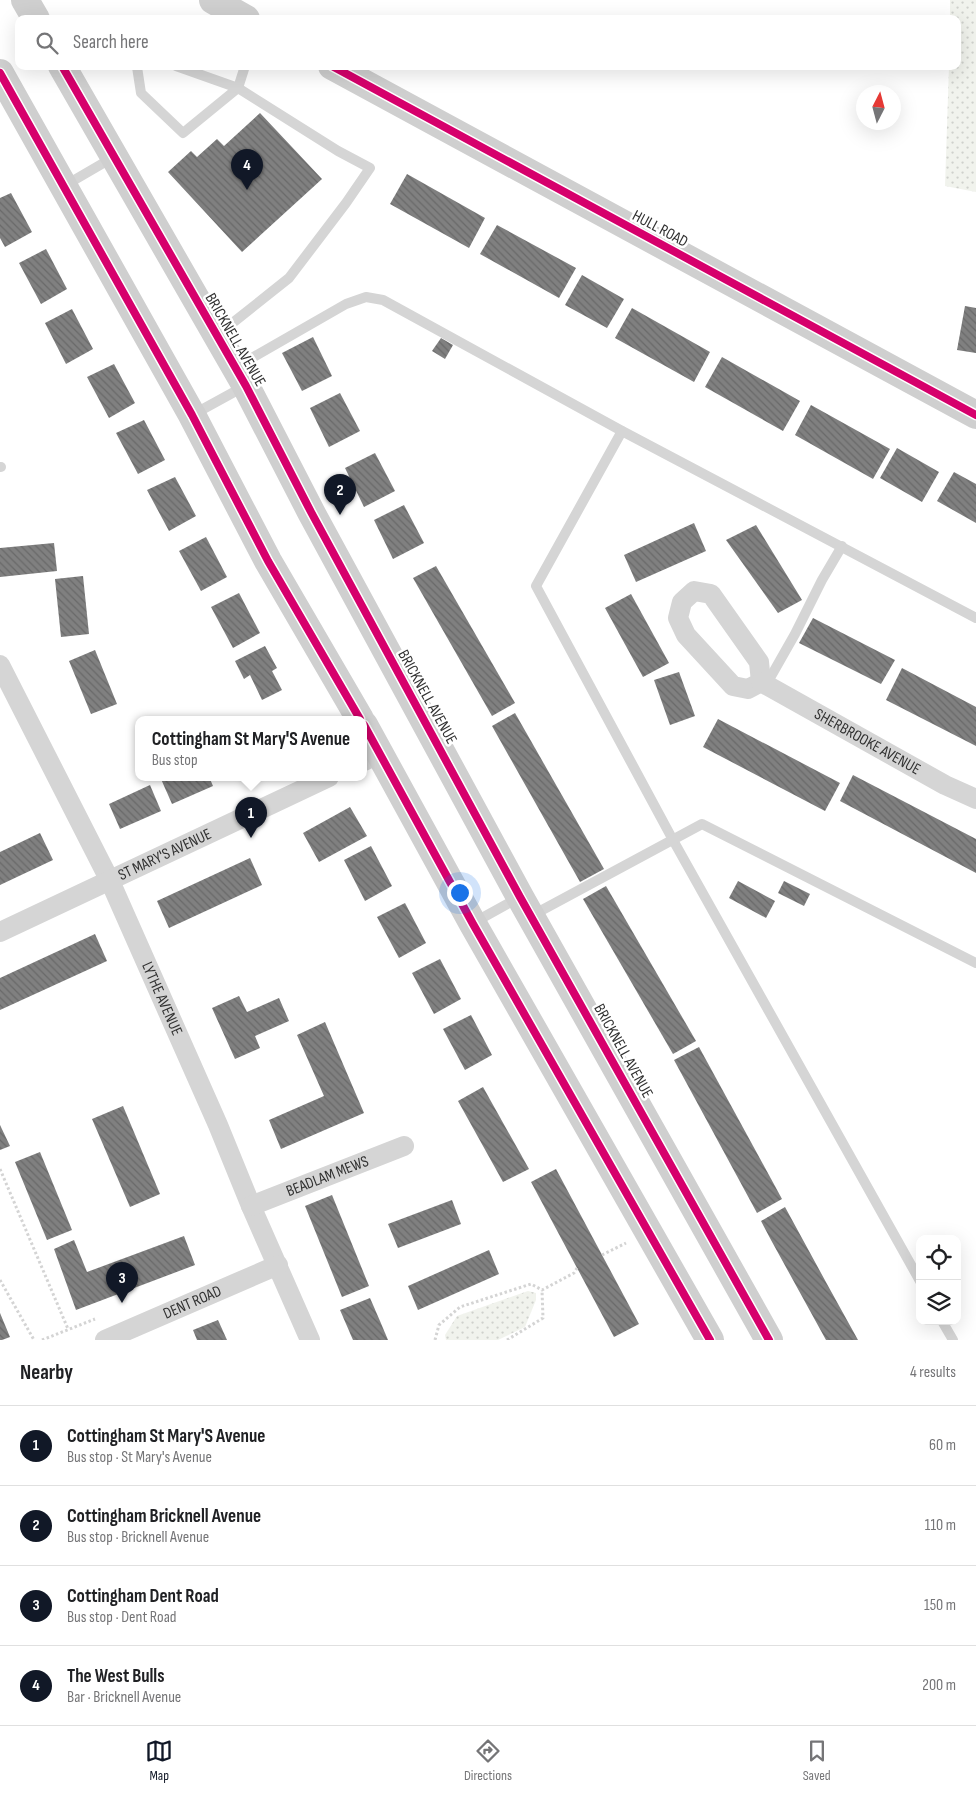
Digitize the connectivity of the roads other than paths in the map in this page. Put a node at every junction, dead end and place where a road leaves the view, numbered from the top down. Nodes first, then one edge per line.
1 (25, 0) edge
2 (213, 0) edge
3 (34, 15) edge
4 (239, 15) edge
5 (64, 70) edge
6 (137, 70) edge
7 (187, 70) edge
8 (244, 70) edge
9 (339, 70) edge
10 (0, 73) edge
11 (238, 88) junction
12 (113, 158) junction
13 (63, 186) junction
14 (215, 332) junction
15 (240, 377) junction
16 (192, 415) junction
17 (976, 415) edge
18 (622, 431) junction
19 (842, 546) junction
20 (976, 618) edge
21 (0, 665) edge
22 (764, 683) junction
23 (358, 716) edge
24 (367, 737) edge
25 (372, 757) edge
26 (321, 781) edge
27 (976, 799) edge
28 (673, 840) junction
29 (110, 881) junction
30 (526, 906) junction
31 (473, 924) junction
32 (0, 932) edge
33 (976, 963) edge
34 (404, 1146) dead end
35 (251, 1206) junction
36 (278, 1265) junction
37 (919, 1280) edge
38 (944, 1325) edge
39 (105, 1340) edge
40 (310, 1340) edge
41 (710, 1340) edge
42 (769, 1340) edge
43 (953, 1340) edge

1 - 3 street
2 - 4 street
5 - 12 street, BRICKNELL AVENUE
6 - 11 lane
7 - 11 lane
8 - 11 lane
9 - 17 street, HULL ROAD
10 - 13 street
11 - 14 lane
12 - 13 lane
12 - 14 street, BRICKNELL AVENUE
13 - 16 street
14 - 15 street, BRICKNELL AVENUE
15 - 16 lane
15 - 18 lane
15 - 30 street, BRICKNELL AVENUE
16 - 23 street
18 - 19 lane
18 - 28 lane
19 - 20 lane
19 - 22 lane
21 - 29 street, LYTHE AVENUE
22 - 22 street
22 - 27 street, SHERBROOKE AVENUE
24 - 25 street
25 - 31 street
26 - 29 street, ST MARY'S AVENUE
28 - 30 lane
28 - 33 lane
28 - 37 lane
29 - 32 street, ST MARY'S AVENUE
29 - 35 street, LYTHE AVENUE
30 - 31 lane
30 - 42 street, BRICKNELL AVENUE
31 - 41 street
34 - 35 street, BEADLAM MEWS
35 - 36 street, LYTHE AVENUE
36 - 39 street, DENT ROAD
36 - 40 street, LYTHE AVENUE
38 - 43 lane

